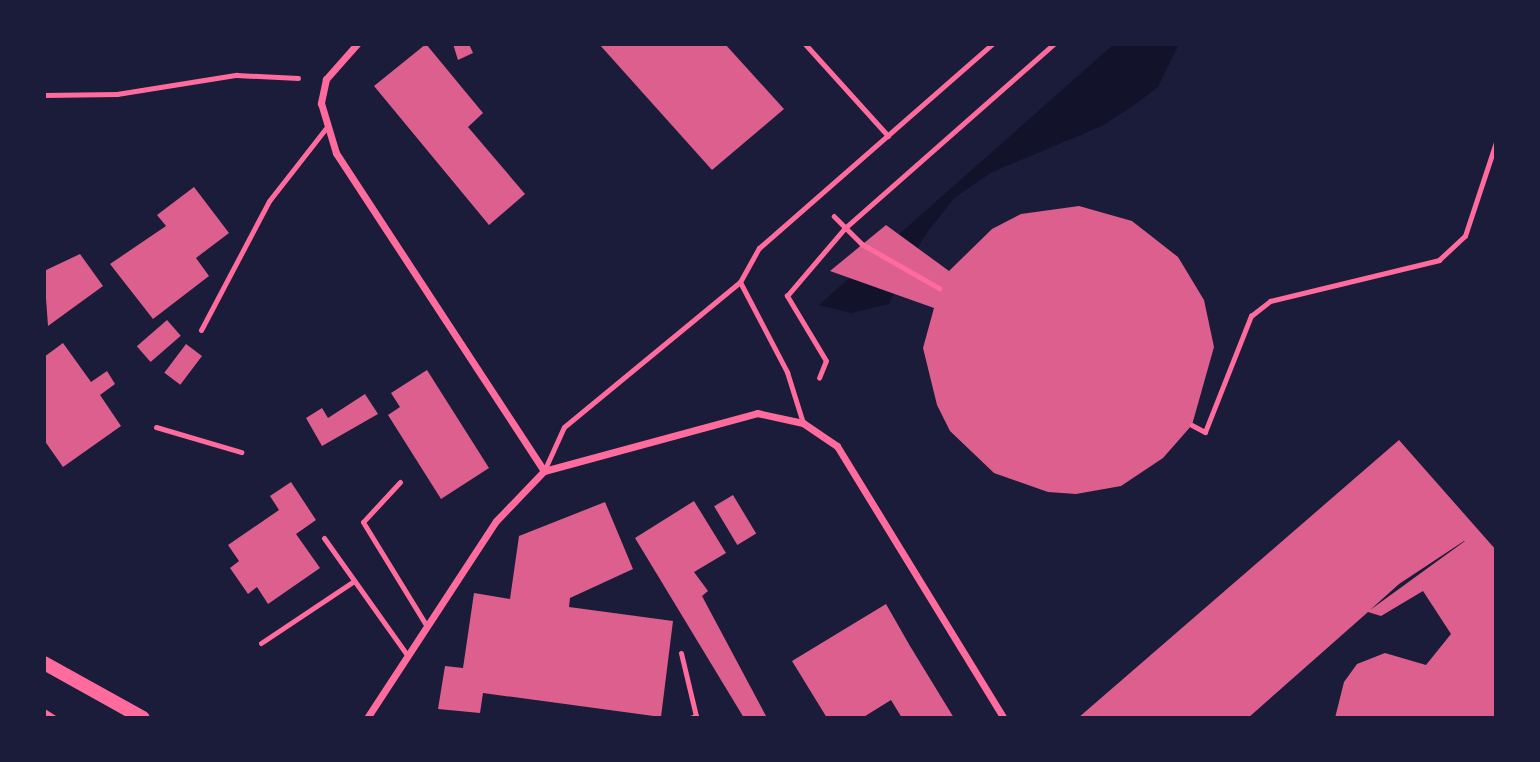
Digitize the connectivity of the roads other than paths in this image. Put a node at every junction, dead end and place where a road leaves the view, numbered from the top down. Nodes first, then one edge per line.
1 (357, 44) edge
2 (805, 44) edge
3 (992, 44) edge
4 (326, 128) junction
5 (888, 136) junction
6 (740, 282) junction
7 (201, 330) dead end
8 (803, 423) junction
9 (156, 427) dead end
10 (242, 452) dead end
11 (544, 471) junction
12 (400, 482) dead end
13 (324, 538) dead end
14 (354, 580) junction
15 (426, 625) junction
16 (261, 643) dead end
17 (681, 653) dead end
18 (407, 654) junction
19 (44, 663) edge
20 (143, 718) edge
21 (367, 718) edge
22 (509, 718) edge
23 (550, 718) edge
24 (690, 718) edge
25 (1004, 718) edge

1 - 4 street
2 - 5 lane
3 - 5 lane
4 - 7 lane
4 - 11 street
5 - 6 lane
6 - 8 lane
6 - 11 lane
8 - 11 street
8 - 25 street
9 - 10 lane
11 - 15 street
12 - 15 lane
13 - 14 lane
14 - 16 lane
14 - 18 lane
15 - 18 street
17 - 24 lane
18 - 21 street
19 - 20 main road
22 - 23 lane

